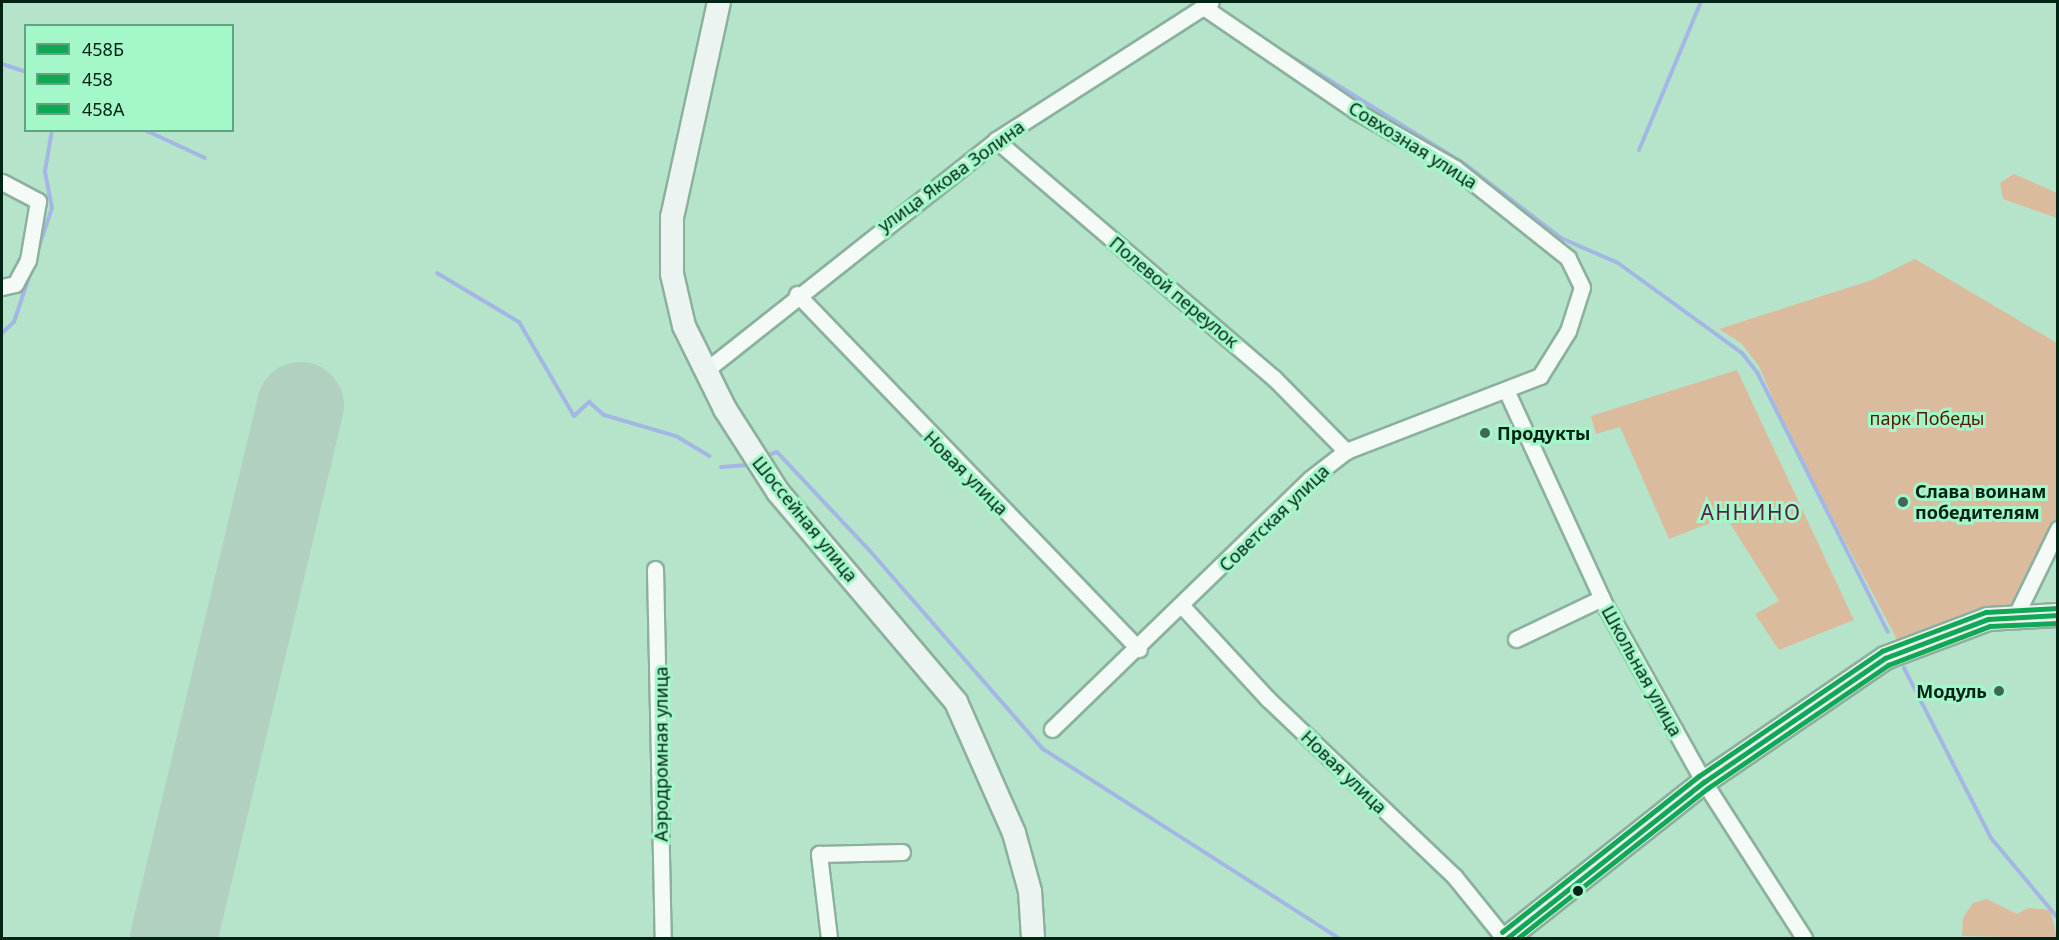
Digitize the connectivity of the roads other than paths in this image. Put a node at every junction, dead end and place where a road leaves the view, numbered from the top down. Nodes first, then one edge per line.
1 (719, 2) edge
2 (1207, 4) edge
3 (996, 140) junction
4 (2, 182) edge
5 (2, 287) edge
6 (797, 294) junction
7 (705, 370) junction
8 (1540, 376) joint
9 (1506, 390) junction
10 (1346, 451) junction
11 (2058, 529) edge
12 (655, 569) dead end
13 (1602, 598) junction
14 (1183, 607) junction
15 (2016, 615) junction
16 (2058, 615) edge
17 (1516, 639) dead end
18 (1139, 649) junction
19 (1052, 729) dead end
20 (1704, 782) junction
21 (902, 852) dead end
22 (663, 939) edge
23 (829, 939) edge
24 (1033, 939) edge
25 (1505, 939) edge
26 (1804, 939) edge

1 - 7 main road, Шоссейная улица
2 - 3 street, улица Якова Золина
2 - 8 street, Совхозная улица
3 - 6 street, улица Якова Золина
3 - 10 street, Полевой переулок
4 - 5 street
6 - 7 street, улица Якова Золина
6 - 18 street, Новая улица
7 - 24 main road, Шоссейная улица
8 - 9 street, Советская улица
9 - 10 street, Советская улица
9 - 13 street, Школьная улица
10 - 14 street, Советская улица
11 - 15 street
12 - 22 street, Аэродромная улица
13 - 17 street
13 - 20 street, Школьная улица
14 - 18 street, Советская улица
14 - 25 street, Новая улица
15 - 16 main road
15 - 20 main road
18 - 19 street, Советская улица
20 - 25 main road
20 - 26 street, Школьная улица
21 - 23 street

